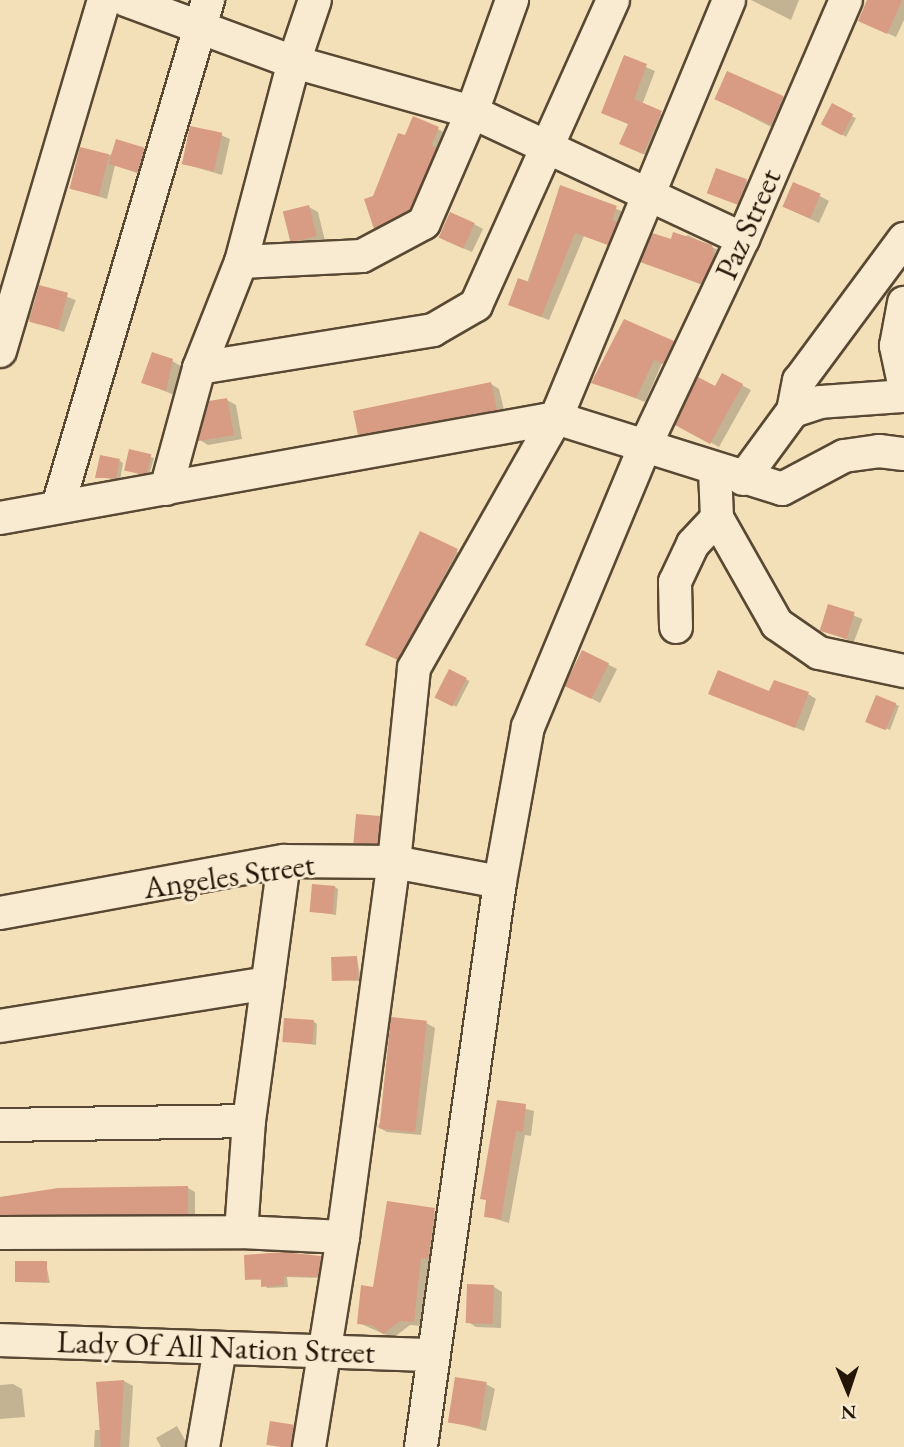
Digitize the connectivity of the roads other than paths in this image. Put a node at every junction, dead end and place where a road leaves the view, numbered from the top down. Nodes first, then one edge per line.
1 (104, 0) edge
2 (126, 0) edge
3 (315, 0) edge
4 (512, 0) edge
5 (613, 0) edge
6 (729, 0) edge
7 (846, 0) edge
8 (204, 14) edge
9 (293, 62) junction
10 (472, 112) junction
11 (550, 148) junction
12 (647, 194) junction
13 (743, 239) junction
14 (904, 239) edge
15 (241, 262) junction
16 (904, 303) edge
17 (0, 351) edge
18 (199, 368) junction
19 (900, 388) edge
20 (793, 411) junction
21 (556, 418) junction
22 (645, 446) junction
23 (904, 454) edge
24 (729, 474) junction
25 (166, 489) junction
26 (58, 506) junction
27 (0, 518) edge
28 (717, 518) junction
29 (676, 627) dead end
30 (904, 671) edge
31 (284, 861) junction
32 (394, 862) junction
33 (500, 882) junction
34 (0, 914) edge
35 (268, 983) junction
36 (0, 1026) edge
37 (250, 1121) junction
38 (0, 1125) edge
39 (0, 1233) edge
40 (241, 1233) junction
41 (343, 1237) junction
42 (0, 1340) edge
43 (220, 1349) junction
44 (327, 1349) junction
45 (433, 1355) junction
46 (203, 1447) edge
47 (309, 1447) edge
48 (421, 1447) edge

1 - 17 street
2 - 8 street
3 - 9 street
4 - 10 street
5 - 11 street
6 - 12 street
7 - 13 street, Paz Street
8 - 9 street
8 - 26 street
9 - 10 street
9 - 15 street
10 - 11 street
10 - 15 street
11 - 12 street
11 - 18 street
12 - 13 street
12 - 21 street
13 - 22 street, Paz Street
14 - 20 street
15 - 18 street
16 - 19 street
18 - 25 street
19 - 20 street
20 - 24 street
21 - 22 street
21 - 25 street
21 - 32 street
22 - 24 street
22 - 33 street, Paz Street
23 - 24 street
24 - 28 street
25 - 26 street
26 - 27 street
28 - 29 street
28 - 30 street
31 - 32 street, Angeles Street
31 - 34 street, Angeles Street
31 - 35 street
32 - 33 street, Angeles Street
32 - 41 street
33 - 45 street, Paz Street
35 - 36 street
35 - 37 street
37 - 38 street
37 - 40 street
39 - 40 street
40 - 41 street
41 - 44 street
42 - 43 street, Lady Of All Nation Street
43 - 44 street, Lady Of All Nation Street
43 - 46 street
44 - 45 street, Lady Of All Nation Street
44 - 47 street
45 - 48 street, Paz Street

